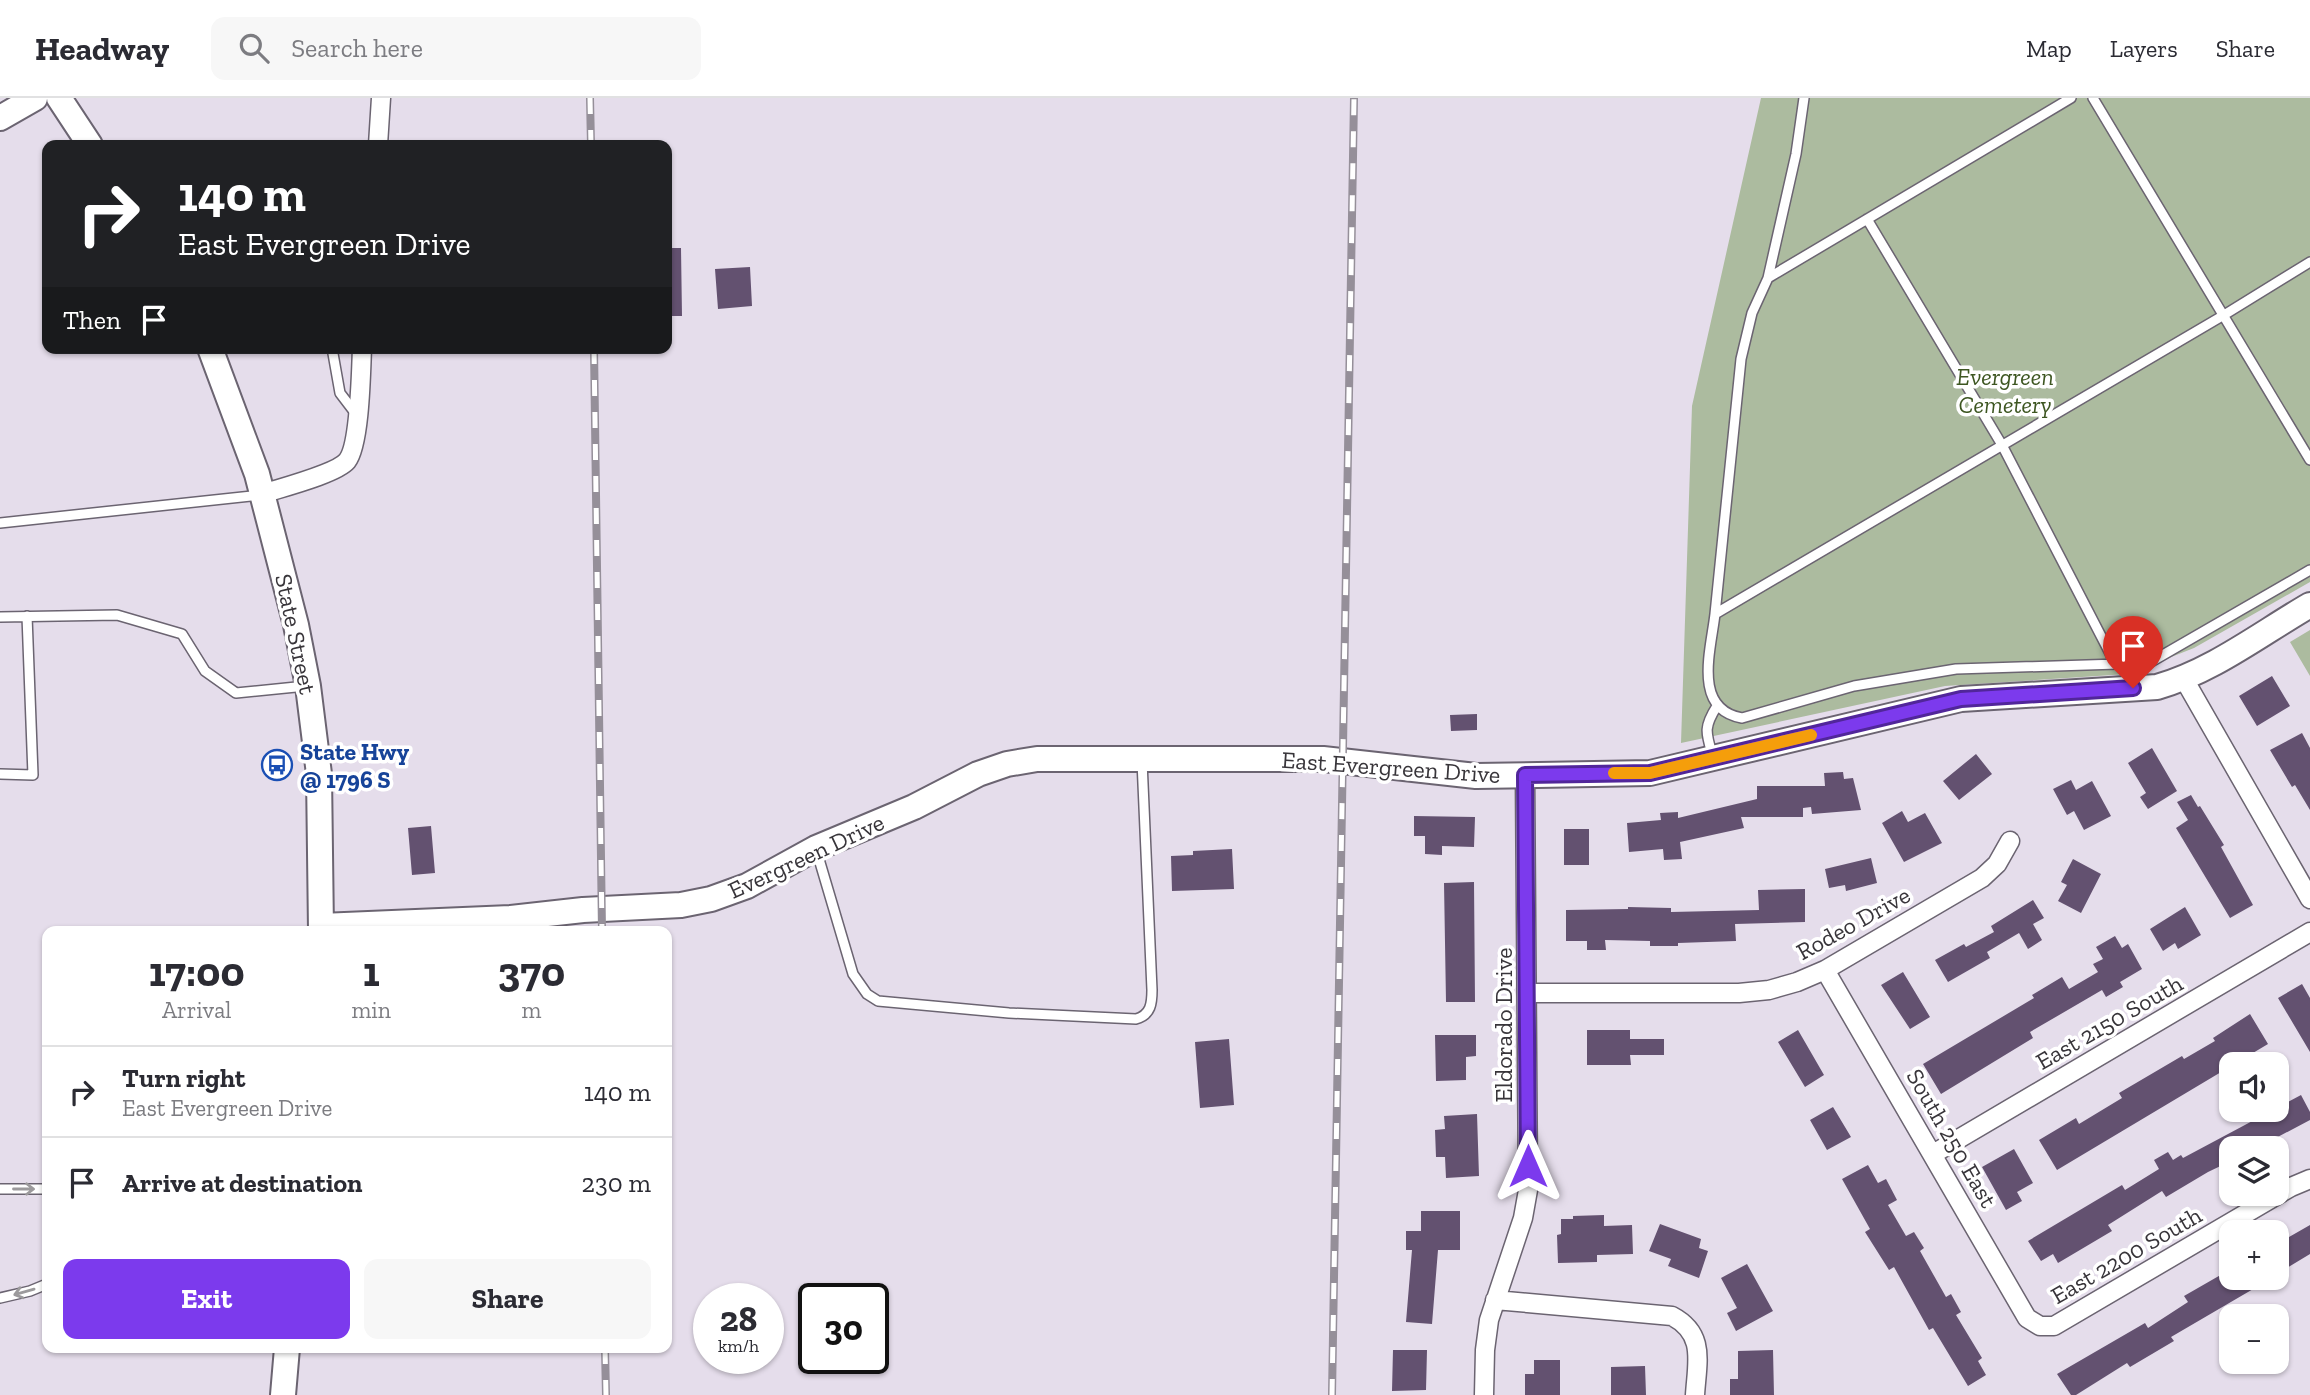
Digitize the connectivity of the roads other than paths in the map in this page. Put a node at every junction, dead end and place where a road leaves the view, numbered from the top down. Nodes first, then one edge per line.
1 (35, 98) edge
2 (60, 98) edge
3 (381, 98) edge
4 (1804, 98) edge
5 (2071, 98) edge
6 (2094, 98) edge
7 (0, 118) edge
8 (87, 140) edge
9 (377, 140) edge
10 (1867, 219) junction
11 (2310, 262) edge
12 (1768, 278) junction
13 (2224, 315) junction
14 (212, 354) edge
15 (333, 354) edge
16 (362, 354) edge
17 (357, 416) junction
18 (2002, 445) junction
19 (2310, 460) edge
20 (262, 495) junction
21 (0, 523) edge
22 (2310, 570) edge
23 (2310, 604) edge
24 (1715, 614) junction
25 (27, 616) junction
26 (0, 617) edge
27 (2115, 663) junction
28 (2184, 679) junction
29 (308, 686) junction
30 (1717, 706) junction
31 (1142, 758) junction
32 (1713, 758) junction
33 (0, 774) edge
34 (1525, 775) junction
35 (914, 807) joint
36 (2010, 841) dead end
37 (816, 848) junction
38 (2310, 899) edge
39 (321, 926) edge
40 (359, 926) edge
41 (2310, 932) edge
42 (1825, 970) junction
43 (1527, 993) junction
44 (1934, 1154) junction
45 (2310, 1179) edge
46 (0, 1189) edge
47 (42, 1189) edge
48 (42, 1286) edge
49 (0, 1298) edge
50 (1495, 1300) junction
51 (2040, 1326) joint
52 (287, 1353) edge
53 (283, 1395) edge
54 (1484, 1395) edge
55 (1695, 1395) edge

1 - 7 street
2 - 8 street
3 - 9 street
4 - 12 lane
5 - 10 lane
6 - 13 lane
10 - 12 lane
10 - 18 lane
11 - 13 lane
12 - 24 lane
13 - 18 lane
13 - 19 lane
14 - 20 street, State Street
15 - 17 lane
16 - 17 street
17 - 20 street
18 - 24 lane
18 - 27 lane
20 - 21 lane
20 - 29 street, State Street
22 - 27 lane
23 - 28 street, East Evergreen Drive
24 - 30 lane
25 - 26 lane
25 - 29 lane
25 - 33 lane
27 - 30 lane
28 - 32 street, East Evergreen Drive
28 - 38 street
29 - 39 street, State Street
30 - 32 lane
31 - 34 street, East Evergreen Drive
31 - 35 street, East Evergreen Drive
31 - 37 lane
32 - 34 street, East Evergreen Drive
34 - 43 street, Eldorado Drive
35 - 37 street, Evergreen Drive
36 - 42 street, Rodeo Drive
37 - 40 street, Evergreen Drive
41 - 44 street, East 2150 South
42 - 43 street, Rodeo Drive
42 - 44 street, South 250 East
43 - 50 street, Eldorado Drive
44 - 51 street, South 250 East
45 - 51 street, East 2200 South
46 -> 47 lane
48 -> 49 lane
50 - 54 street, Eldorado Drive
50 - 55 street
52 - 53 street

